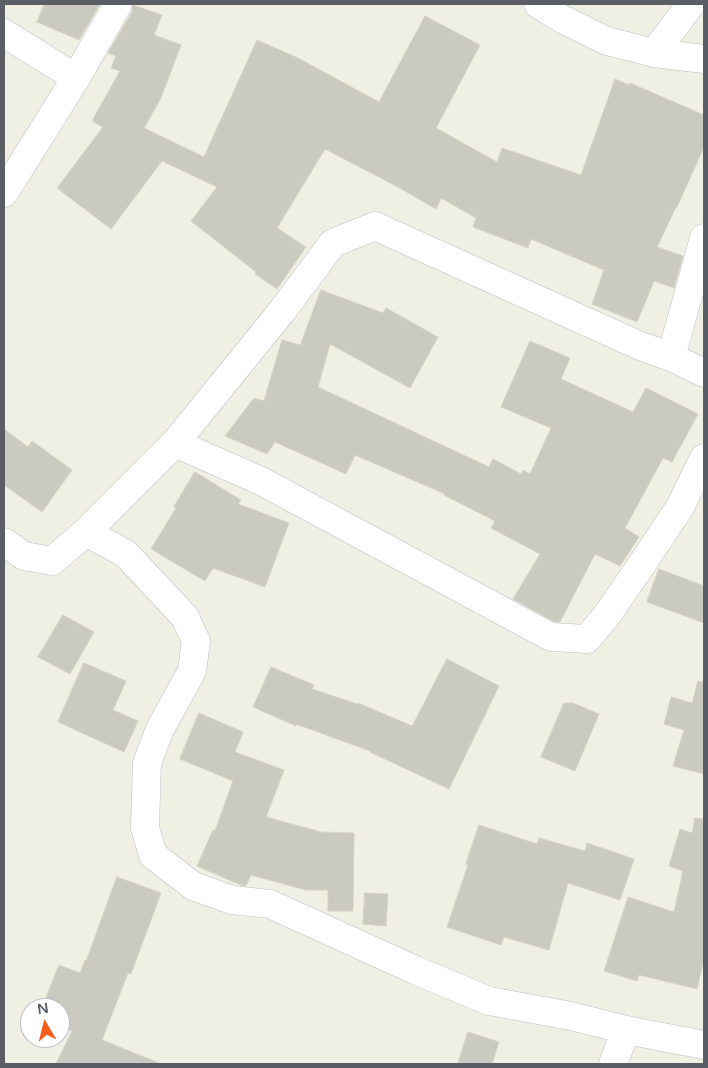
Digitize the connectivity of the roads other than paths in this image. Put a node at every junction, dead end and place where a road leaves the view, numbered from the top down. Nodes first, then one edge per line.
1 (118, 4) edge
2 (538, 4) edge
3 (691, 4) edge
4 (4, 33) edge
5 (654, 53) junction
6 (704, 59) edge
7 (76, 78) junction
8 (4, 193) edge
9 (704, 238) edge
10 (671, 357) junction
11 (704, 373) edge
12 (175, 443) junction
13 (704, 458) edge
14 (86, 532) junction
15 (4, 542) edge
16 (626, 1030) junction
17 (704, 1045) edge
18 (613, 1064) edge

1 - 7 street
2 - 5 street
3 - 5 street
4 - 7 street
5 - 6 street
7 - 8 street
9 - 10 street
10 - 11 street
10 - 12 street
12 - 13 street
12 - 14 street
14 - 15 street
14 - 16 street
16 - 17 street
16 - 18 street

